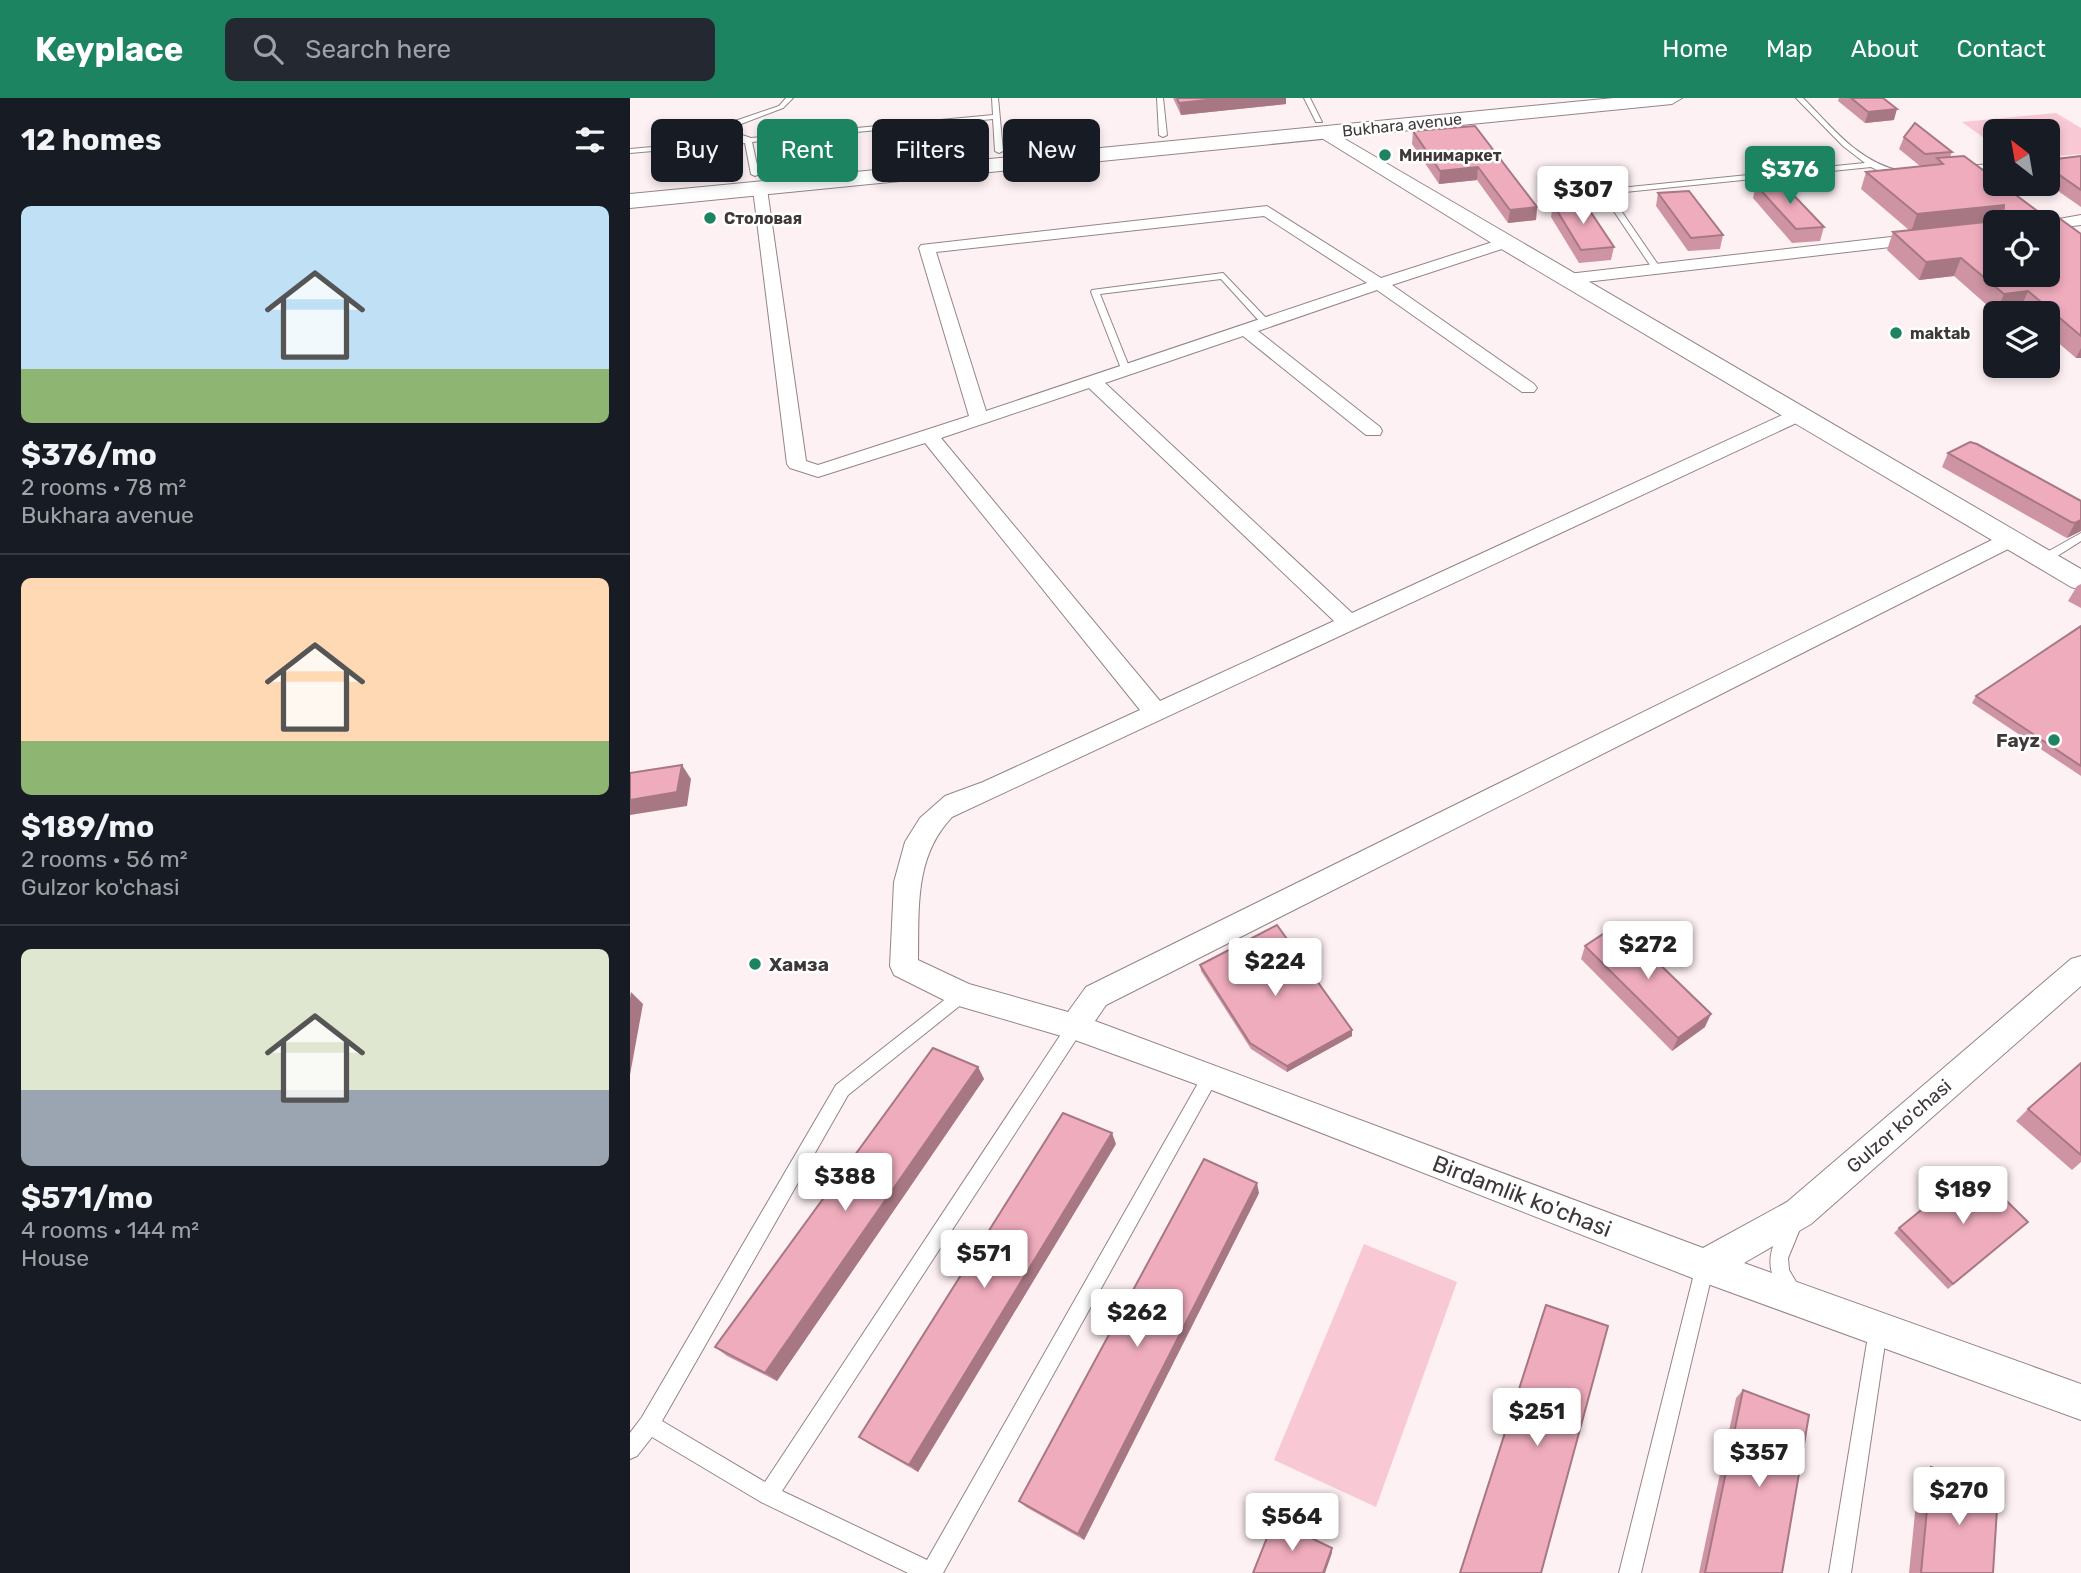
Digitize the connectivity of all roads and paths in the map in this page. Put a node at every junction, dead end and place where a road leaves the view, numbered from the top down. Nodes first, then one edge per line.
1 (790, 98) edge
2 (995, 98) edge
3 (1160, 98) edge
4 (1307, 98) edge
5 (1546, 98) edge
6 (1672, 98) edge
7 (1799, 98) edge
8 (996, 117) junction
9 (1322, 127) junction
10 (1163, 135) junction
11 (748, 139) junction
12 (630, 151) edge
13 (999, 151) junction
14 (1870, 165) junction
15 (1983, 167) edge
16 (858, 169) edge
17 (1957, 169) edge
18 (858, 172) edge
19 (1903, 173) edge
20 (757, 182) junction
21 (630, 186) edge
22 (630, 201) edge
23 (2081, 220) edge
24 (2060, 223) edge
25 (1983, 231) edge
26 (1505, 243) junction
27 (1657, 268) junction
28 (1568, 279) junction
29 (1379, 284) junction
30 (1264, 321) junction
31 (1245, 329) junction
32 (1125, 369) junction
33 (1093, 382) junction
34 (1528, 388) dead end
35 (1798, 415) junction
36 (979, 418) junction
37 (1373, 431) dead end
38 (929, 436) junction
39 (2081, 536) edge
40 (2011, 539) junction
41 (2044, 559) junction
42 (2081, 581) edge
43 (1349, 623) junction
44 (1155, 712) junction
45 (2081, 968) edge
46 (962, 995) junction
47 (1075, 1027) junction
48 (1211, 1076) junction
49 (1799, 1213) junction
50 (1705, 1266) junction
51 (1816, 1307) junction
52 (1878, 1330) junction
53 (2081, 1402) edge
54 (649, 1424) junction
55 (630, 1449) edge
56 (768, 1495) junction
57 (931, 1573) edge
58 (1630, 1573) edge
59 (1840, 1573) edge

1 - 11 lane
2 - 8 lane
3 - 10 lane
4 - 9 lane
5 - 9 main road, Bukhara avenue
6 - 9 main road, Bukhara avenue
7 - 14 lane
8 - 11 lane
8 - 13 lane
9 - 10 main road, Bukhara avenue
9 - 18 main road, Bukhara avenue
9 - 26 street
10 - 13 main road, Bukhara avenue
11 - 12 lane
11 - 20 lane
13 - 16 main road, Bukhara avenue
14 - 19 lane
14 - 27 lane
15 - 17 lane
20 - 21 main road, Bukhara avenue
20 - 22 main road, Bukhara avenue
20 - 38 street
23 - 24 street
25 - 27 street
26 - 28 street
26 - 29 street
27 - 28 street
28 - 35 street
29 - 30 street
29 - 34 street
29 - 36 street
30 - 31 street
30 - 32 lane
31 - 32 street
31 - 37 street
32 - 33 street
33 - 36 street
33 - 43 street
35 - 40 street
35 - 43 street
36 - 38 street
38 - 44 street
39 - 41 lane
40 - 41 street
40 - 47 street
41 - 42 street
43 - 44 street
44 - 46 street, Birdamlik ko'chasi
45 - 49 street, Gulzor ko'chasi
46 - 47 street, Birdamlik ko'chasi
46 - 54 lane
47 - 48 street, Birdamlik ko'chasi
47 - 56 lane
48 - 50 street, Birdamlik ko'chasi
48 - 57 lane
49 - 50 street, Gulzor ko'chasi
49 - 51 lane
50 - 51 street, Birdamlik ko'chasi
50 - 58 lane
51 - 52 street, Birdamlik ko'chasi
52 - 53 street, Birdamlik ko'chasi
52 - 59 lane
54 - 55 lane
54 - 56 lane
56 - 57 lane

